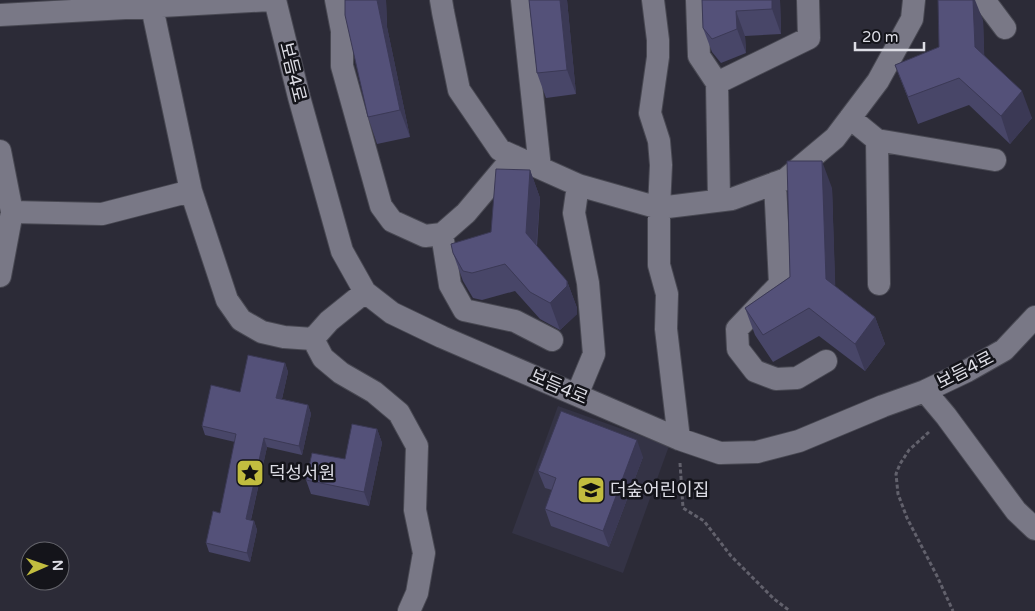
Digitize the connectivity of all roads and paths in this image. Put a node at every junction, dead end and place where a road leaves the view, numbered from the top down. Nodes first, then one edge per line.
1 (270, 0) edge
2 (275, 0) edge
3 (336, 0) edge
4 (441, 0) edge
5 (522, 0) edge
6 (653, 0) edge
7 (697, 0) edge
8 (808, 0) edge
9 (914, 0) edge
10 (984, 0) edge
11 (152, 7) junction
12 (0, 16) edge
13 (1005, 28) dead end
14 (717, 83) junction
15 (850, 118) junction
16 (877, 140) junction
17 (0, 151) edge
18 (514, 156) junction
19 (995, 160) dead end
20 (540, 168) junction
21 (775, 183) junction
22 (578, 185) junction
23 (191, 191) junction
24 (719, 200) junction
25 (659, 208) junction
26 (12, 212) junction
27 (442, 234) junction
28 (0, 276) edge
29 (879, 284) dead end
30 (365, 292) junction
31 (1035, 317) edge
32 (312, 339) junction
33 (552, 340) dead end
34 (826, 361) dead end
35 (925, 391) junction
36 (577, 395) junction
37 (946, 416) junction
38 (679, 439) junction
39 (1035, 529) edge
40 (410, 611) edge
41 (790, 611) edge
42 (953, 611) edge

1 - 11 street
2 - 30 street, 보듬4로
3 - 27 street
4 - 18 street
5 - 20 street
6 - 25 street
7 - 14 street
8 - 14 street
9 - 15 street
10 - 13 street
11 - 12 street
11 - 23 street
14 - 24 street
15 - 16 street
15 - 21 street
16 - 19 street
16 - 29 street
17 - 26 street
18 - 20 street
18 - 27 street
20 - 22 street
21 - 24 street
21 - 34 street
22 - 25 street
22 - 36 street
23 - 26 street
23 - 32 street
24 - 25 street
25 - 38 street
26 - 28 street
27 - 33 street
30 - 32 street
30 - 36 street, 보듬4로
31 - 35 street, 보듬4로
32 - 40 street
35 - 37 street
35 - 38 street, 보듬4로
36 - 38 street, 보듬4로
37 - 39 street
37 - 42 path
38 - 41 path

